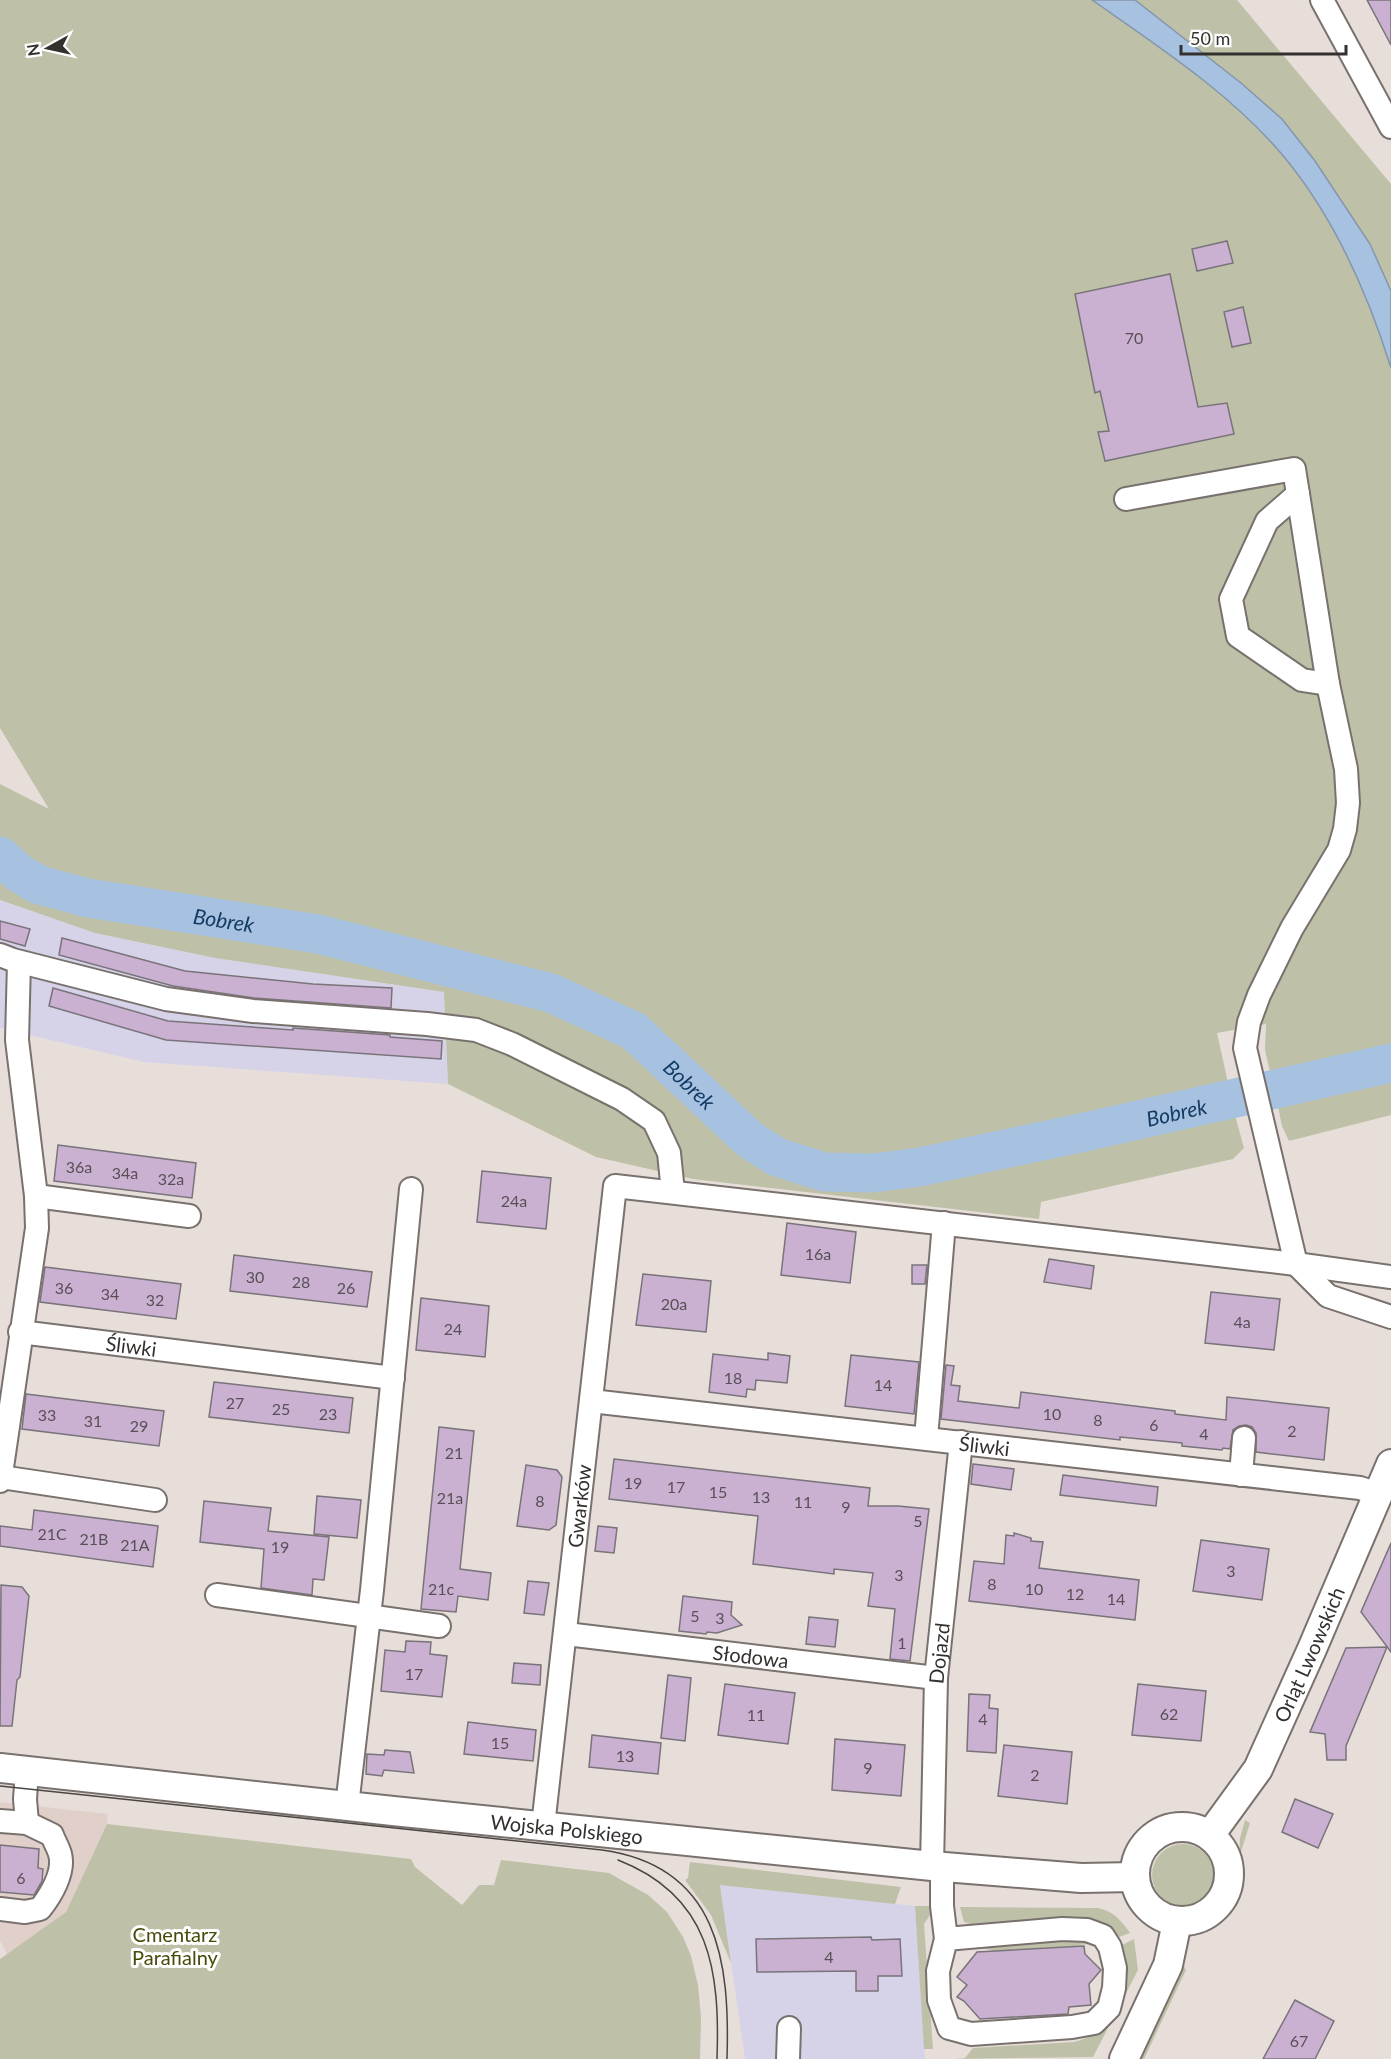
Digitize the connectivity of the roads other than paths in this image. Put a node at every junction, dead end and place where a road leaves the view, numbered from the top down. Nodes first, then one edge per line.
1 (1322, 0) edge
2 (1385, 101) edge
3 (1391, 127) edge
4 (1298, 494) junction
5 (1126, 499) dead end
6 (1328, 684) junction
7 (10, 958) edge
8 (411, 1190) dead end
9 (674, 1192) junction
10 (36, 1196) junction
11 (189, 1216) dead end
12 (944, 1223) junction
13 (1296, 1263) junction
14 (1391, 1277) edge
15 (1391, 1317) edge
16 (20, 1332) junction
17 (393, 1378) junction
18 (591, 1401) junction
19 (926, 1438) junction
20 (1244, 1438) dead end
21 (961, 1442) junction
22 (1391, 1464) edge
23 (1241, 1475) junction
24 (1, 1479) edge
25 (155, 1500) dead end
26 (1381, 1502) edge
27 (217, 1594) dead end
28 (369, 1616) junction
29 (440, 1626) dead end
30 (566, 1634) junction
31 (936, 1678) junction
32 (13, 1769) edge
33 (347, 1806) junction
34 (0, 1821) edge
35 (27, 1823) junction
36 (543, 1826) junction
37 (1210, 1835) junction
38 (937, 1867) junction
39 (1135, 1877) junction
40 (0, 1909) edge
41 (1177, 1922) junction
42 (946, 1939) junction
43 (789, 2028) dead end
44 (788, 2059) edge
45 (1124, 2059) edge

1 - 2 street
2 - 3 street
4 - 5 street
4 - 6 street
4 - 6 street
6 - 13 street
7 - 9 street
7 - 10 street
8 - 17 street
9 - 12 street
9 - 18 street, Gwarków
10 - 11 street
10 - 16 street
12 - 13 street
12 - 19 street
13 - 14 street
13 - 15 street
16 - 17 street, Śliwki
16 - 24 street
17 - 28 street
18 - 19 street, Śliwki
18 - 30 street, Gwarków
19 - 21 street, Śliwki
20 - 23 street
21 - 23 street, Śliwki
21 - 31 street, Dojazd
22 - 26 main road, Orląt Lwowskich
23 - 26 street, Śliwki
24 - 25 street
26 - 37 main road, Orląt Lwowskich
27 - 28 street
28 - 29 street
28 - 33 street
30 - 31 street, Słodowa
30 - 36 street, Gwarków
31 - 38 street, Dojazd
32 - 33 main road, Wojska Polskiego
32 - 35 street
33 - 36 main road, Wojska Polskiego
34 - 35 street
35 - 40 street
36 - 38 main road, Wojska Polskiego
37 - 39 main road
37 - 41 main road
38 - 39 main road, Wojska Polskiego
38 - 42 street, Dojazd
39 - 41 main road
41 - 45 main road
42 - 42 street
43 - 44 street

